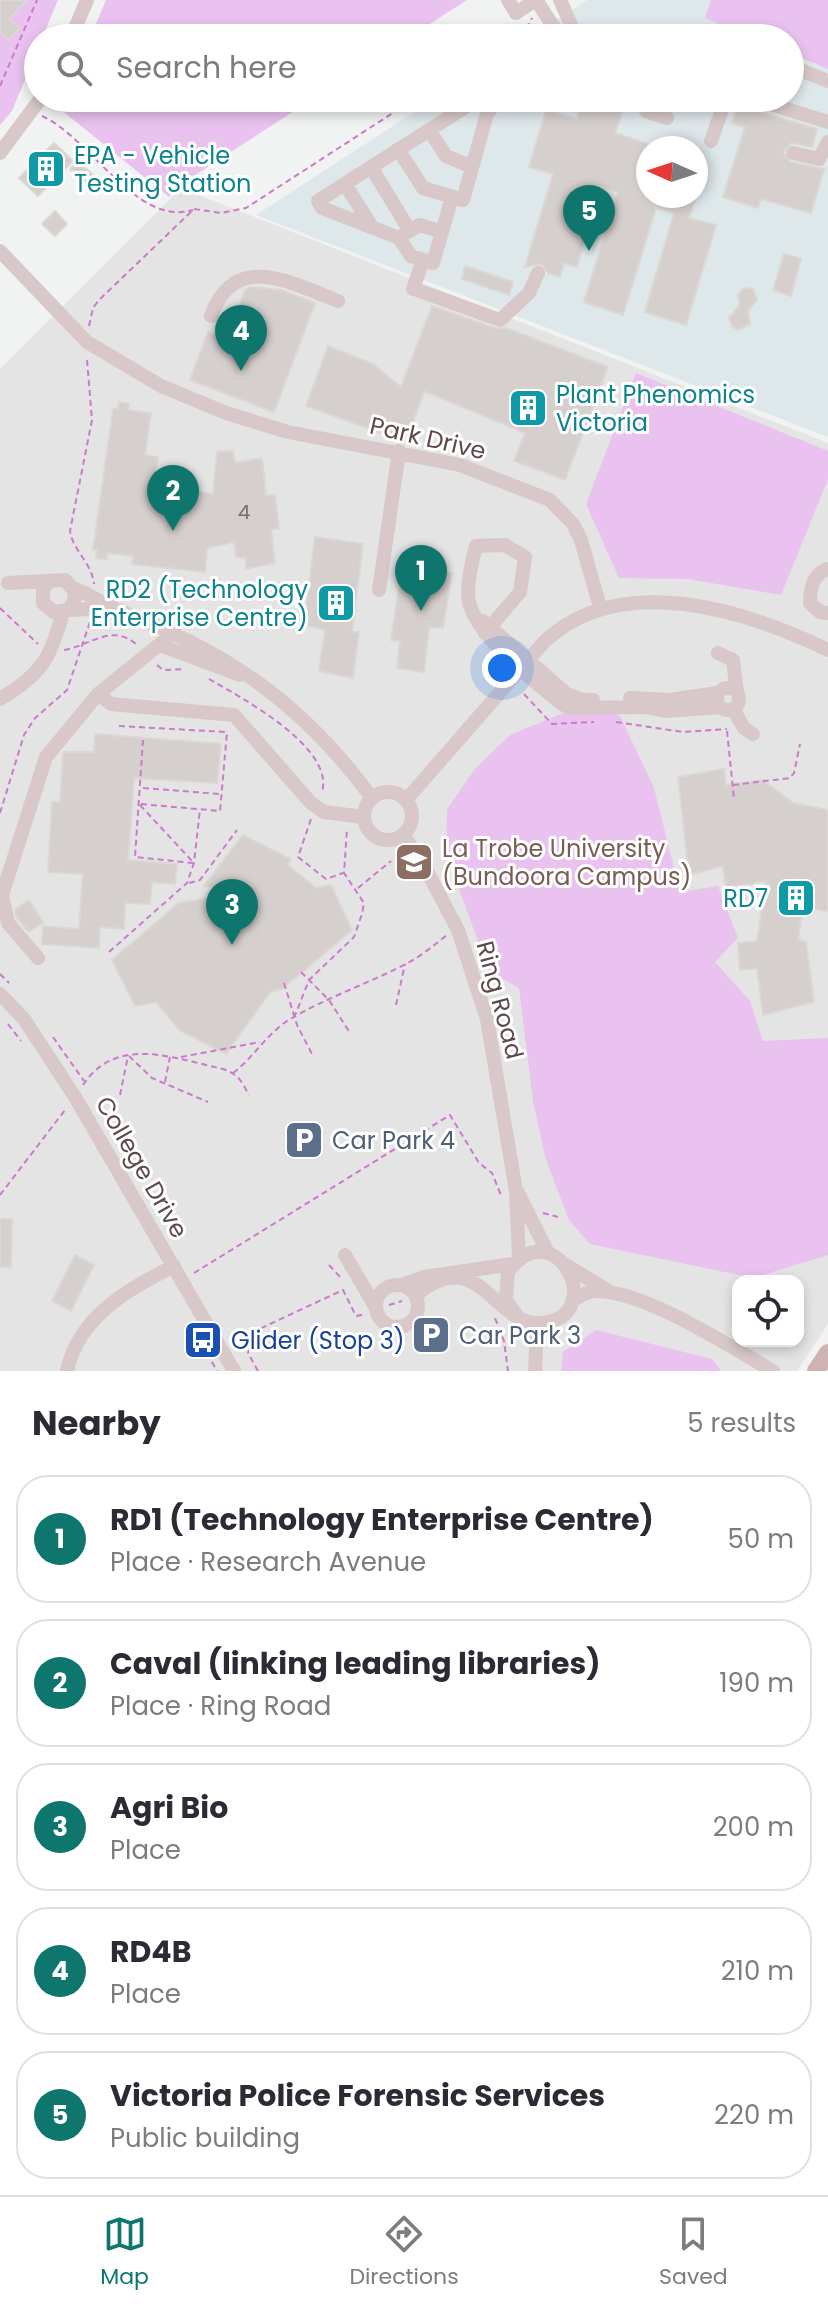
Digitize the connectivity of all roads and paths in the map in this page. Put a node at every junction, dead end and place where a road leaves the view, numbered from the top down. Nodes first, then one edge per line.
1 (37, 0) edge
2 (87, 0) edge
3 (508, 0) edge
4 (536, 0) edge
5 (560, 0) edge
6 (27, 24) edge
7 (77, 24) edge
8 (552, 24) edge
9 (571, 24) edge
10 (24, 30) edge
11 (804, 72) edge
12 (828, 81) edge
13 (0, 86) edge
14 (32, 112) joint
15 (394, 112) edge
16 (457, 112) edge
17 (488, 112) edge
18 (649, 112) edge
19 (712, 112) edge
20 (796, 112) edge
21 (667, 118) dead end
22 (828, 122) edge
23 (429, 130) junction
24 (711, 141) dead end
25 (828, 142) edge
26 (398, 149) junction
27 (0, 153) edge
28 (793, 153) dead end
29 (371, 167) junction
30 (472, 167) junction
31 (345, 184) junction
32 (452, 197) junction
33 (194, 209) junction
34 (372, 227) junction
35 (433, 229) dead end
36 (405, 234) junction
37 (0, 251) edge
38 (423, 260) junction
39 (538, 273) dead end
40 (338, 301) dead end
41 (211, 316) dead end
42 (87, 342) junction
43 (399, 451) junction
44 (828, 569) edge
45 (50, 581) junction
46 (4, 583) edge
47 (73, 588) junction
48 (94, 590) dead end
49 (379, 590) dead end
50 (44, 604) junction
51 (600, 607) junction
52 (0, 608) edge
53 (114, 608) junction
54 (65, 611) junction
55 (828, 613) edge
56 (92, 615) dead end
57 (488, 630) junction
58 (175, 632) junction
59 (160, 645) junction
60 (80, 646) junction
61 (51, 649) junction
62 (828, 650) edge
63 (718, 653) dead end
64 (148, 656) junction
65 (525, 662) junction
66 (196, 671) dead end
67 (203, 675) dead end
68 (252, 678) junction
69 (98, 694) junction
70 (524, 694) dead end
71 (0, 699) edge
72 (724, 705) junction
73 (119, 726) dead end
74 (727, 729) junction
75 (227, 732) junction
76 (239, 733) dead end
77 (753, 734) dead end
78 (143, 740) dead end
79 (800, 744) dead end
80 (733, 785) junction
81 (141, 788) junction
82 (221, 794) junction
83 (317, 798) dead end
84 (372, 798) junction
85 (734, 799) dead end
86 (406, 800) junction
87 (140, 804) junction
88 (200, 809) junction
89 (0, 813) edge
90 (364, 817) junction
91 (311, 819) dead end
92 (347, 828) dead end
93 (237, 830) dead end
94 (403, 835) junction
95 (391, 861) dead end
96 (194, 863) junction
97 (344, 873) junction
98 (187, 883) junction
99 (357, 889) junction
100 (457, 928) junction
101 (109, 952) dead end
102 (38, 958) dead end
103 (405, 964) junction
104 (301, 972) dead end
105 (309, 980) junction
106 (284, 983) dead end
107 (0, 994) edge
108 (329, 1000) junction
109 (396, 1005) dead end
110 (4, 1018) dead end
111 (294, 1018) junction
112 (350, 1033) dead end
113 (261, 1042) junction
114 (23, 1043) dead end
115 (128, 1055) junction
116 (170, 1056) junction
117 (313, 1056) dead end
118 (175, 1057) junction
119 (232, 1074) junction
120 (165, 1083) junction
121 (120, 1095) dead end
122 (249, 1095) dead end
123 (75, 1097) junction
124 (208, 1102) dead end
125 (0, 1195) edge
126 (522, 1211) junction
127 (558, 1217) dead end
128 (548, 1253) junction
129 (345, 1255) dead end
130 (516, 1261) junction
131 (566, 1265) junction
132 (356, 1272) junction
133 (178, 1273) junction
134 (401, 1285) junction
135 (381, 1292) junction
136 (610, 1292) junction
137 (416, 1295) junction
138 (572, 1301) junction
139 (376, 1308) junction
140 (517, 1316) junction
141 (537, 1323) junction
142 (828, 1353) edge
143 (207, 1354) dead end
144 (67, 1371) edge
145 (217, 1371) edge
146 (234, 1371) edge
147 (535, 1371) edge
148 (773, 1371) edge
149 (816, 1371) edge

1 - 6 path
2 - 7 street
3 - 4 street
4 - 8 street
5 - 9 street
10 - 13 path
11 - 12 street
14 - 27 street
14 - 33 path
15 - 33 path
16 - 23 street
17 - 30 street
18 - 21 street
19 - 24 street
20 - 22 street
23 - 26 street
23 - 30 street
25 - 28 street
26 - 29 street
26 - 32 street
29 - 31 street
29 - 36 street
30 - 32 street
31 - 34 street
31 - 34 street
32 - 38 street
33 - 42 path
34 - 36 street
35 - 36 street
36 - 38 street
37 - 42 street, Park Drive
38 - 39 street
40 - 41 street
42 - 43 street, Park Drive
42 - 48 path
43 - 49 street
43 - 51 street, Park Drive
44 - 55 street
45 - 46 street
45 - 47 street
45 - 50 street
46 - 50 street
47 - 53 street
47 - 54 street
50 - 54 street
50 - 61 street
51 - 62 street
51 - 65 street
52 - 61 path
53 - 54 street
53 - 58 street
54 - 61 street
56 - 60 path
57 - 57 street
57 - 65 street
58 - 59 street
58 - 68 street
59 - 64 street
59 - 68 street
60 - 61 path
60 - 64 path
60 - 89 path
61 - 71 street
63 - 72 street
64 - 66 path
64 - 69 street
65 - 72 street
65 - 86 street
67 - 83 path
68 - 84 street
69 - 90 street
69 - 102 street
70 - 74 path
72 - 74 path
72 - 77 street
73 - 75 path
74 - 80 path
75 - 76 path
75 - 82 path
78 - 81 path
79 - 80 path
80 - 85 path
81 - 82 path
81 - 87 path
82 - 88 path
84 - 86 street
84 - 90 street
86 - 94 street
87 - 88 path
87 - 96 path
87 - 96 path
88 - 96 path
90 - 94 street
91 - 97 path
92 - 97 path
93 - 98 path
94 - 100 street, Ring Road
95 - 99 path
96 - 98 path
97 - 99 path
98 - 101 path
99 - 105 path
100 - 103 path
100 - 126 street, Ring Road
103 - 108 path
103 - 109 path
104 - 105 path
105 - 108 path
105 - 111 path
106 - 111 path
107 - 123 street, College Drive
108 - 111 path
108 - 112 path
110 - 114 path
111 - 113 path
111 - 117 path
113 - 118 path
113 - 119 path
115 - 116 path
115 - 120 path
115 - 121 path
115 - 123 path
116 - 118 path
116 - 120 path
118 - 119 path
119 - 122 path
120 - 124 path
123 - 125 path
123 - 133 street, College Drive
126 - 127 path
126 - 128 street, Ring Road
126 - 130 street
126 - 133 path
128 - 130 street
128 - 131 street
129 - 132 street
130 - 134 street
130 - 140 street
131 - 136 street
131 - 138 street
132 - 135 street
132 - 139 street
133 - 144 street
133 - 146 street, College Drive
134 - 135 street
134 - 137 street
135 - 139 street
136 - 138 street
136 - 148 street
137 - 139 street
137 - 140 street
138 - 141 street
140 - 141 street
141 - 147 street
142 - 149 main road
143 - 145 path

